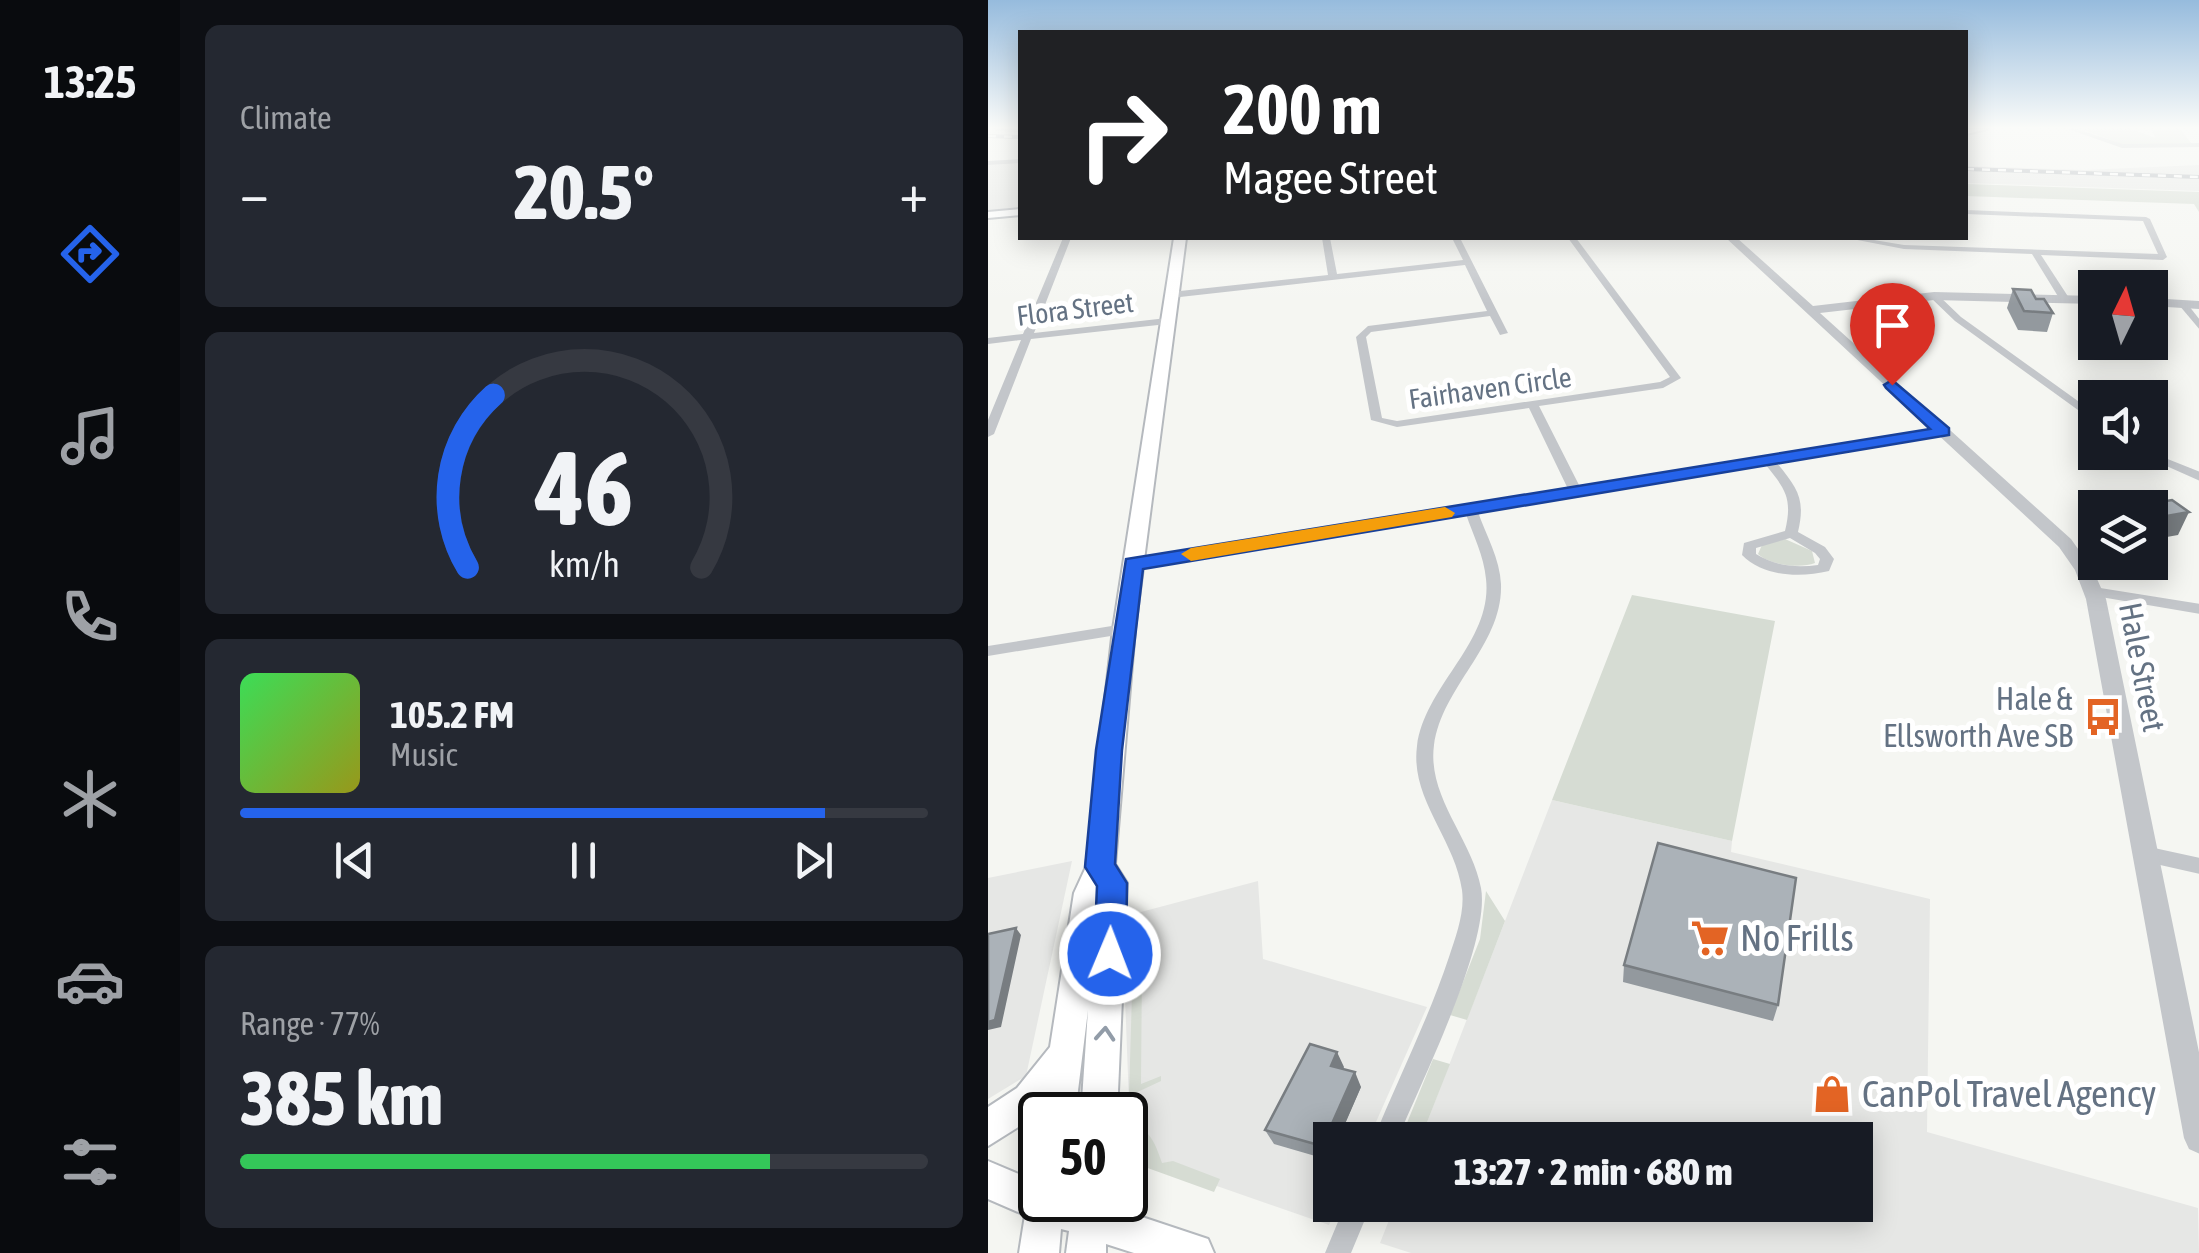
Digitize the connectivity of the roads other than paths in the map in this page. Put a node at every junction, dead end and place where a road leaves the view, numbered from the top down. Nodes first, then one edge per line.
1 (1018, 212) edge
2 (1968, 212) edge
3 (988, 215) edge
4 (1066, 240) edge
5 (1180, 240) edge
6 (1326, 240) edge
7 (1457, 240) edge
8 (1573, 240) edge
9 (1733, 240) edge
10 (1864, 240) edge
11 (2035, 252) junction
12 (1468, 262) junction
13 (1333, 277) junction
14 (1171, 295) junction
15 (1934, 296) junction
16 (2064, 298) junction
17 (2078, 299) edge
18 (2168, 303) edge
19 (2182, 303) junction
20 (2200, 305) edge
21 (1810, 310) junction
22 (1491, 313) junction
23 (1167, 320) junction
24 (2200, 328) edge
25 (1503, 332) dead end
26 (1027, 336) junction
27 (988, 341) edge
28 (1533, 405) junction
29 (2078, 407) edge
30 (1943, 432) junction
31 (988, 434) edge
32 (1769, 460) junction
33 (2168, 463) edge
34 (2200, 477) edge
35 (1576, 492) junction
36 (1471, 509) junction
37 (1791, 533) junction
38 (1133, 564) junction
39 (2094, 592) junction
40 (2200, 609) edge
41 (1124, 630) junction
42 (988, 650) edge
43 (2145, 854) junction
44 (2200, 866) edge
45 (1100, 867) junction
46 (1064, 1056) junction
47 (1060, 1092) edge
48 (1100, 1092) edge
49 (1391, 1122) edge
50 (988, 1128) edge
51 (2200, 1138) edge
52 (988, 1180) edge
53 (1018, 1191) edge
54 (1044, 1222) edge
55 (1351, 1222) edge
56 (1088, 1223) edge
57 (1040, 1253) edge
58 (1194, 1253) edge
59 (1338, 1253) edge

1 - 3 main road
2 - 11 street
4 - 26 street
5 - 14 main road
6 - 13 street
7 - 12 street
8 - 28 street, Fairhaven Circle
9 - 21 street, Hale Street
10 - 11 street
11 - 16 street
12 - 13 street
12 - 22 street
13 - 14 street
14 - 23 main road
15 - 16 street
15 - 21 street
15 - 29 street
16 - 17 street
18 - 19 street
19 - 20 street
19 - 24 street
21 - 30 street, Hale Street
22 - 25 street
22 - 28 street, Fairhaven Circle
23 - 26 street, Flora Street
23 - 38 main road
26 - 27 street, Flora Street
26 - 31 street
28 - 35 street
30 - 32 street
30 - 39 street, Hale Street
32 - 35 street
32 - 37 street
33 - 34 street
35 - 36 street
36 - 38 street
36 - 49 street
37 - 37 street
38 - 41 main road
39 - 40 street
39 - 43 street, Hale Street
41 - 42 street
41 - 45 main road
43 - 44 street
43 - 51 street, Hale Street
45 - 46 main road
48 -> 45 main road
46 - 47 main road
46 - 50 main road
52 - 53 main road
54 - 57 main road
55 - 59 street
56 - 58 main road

